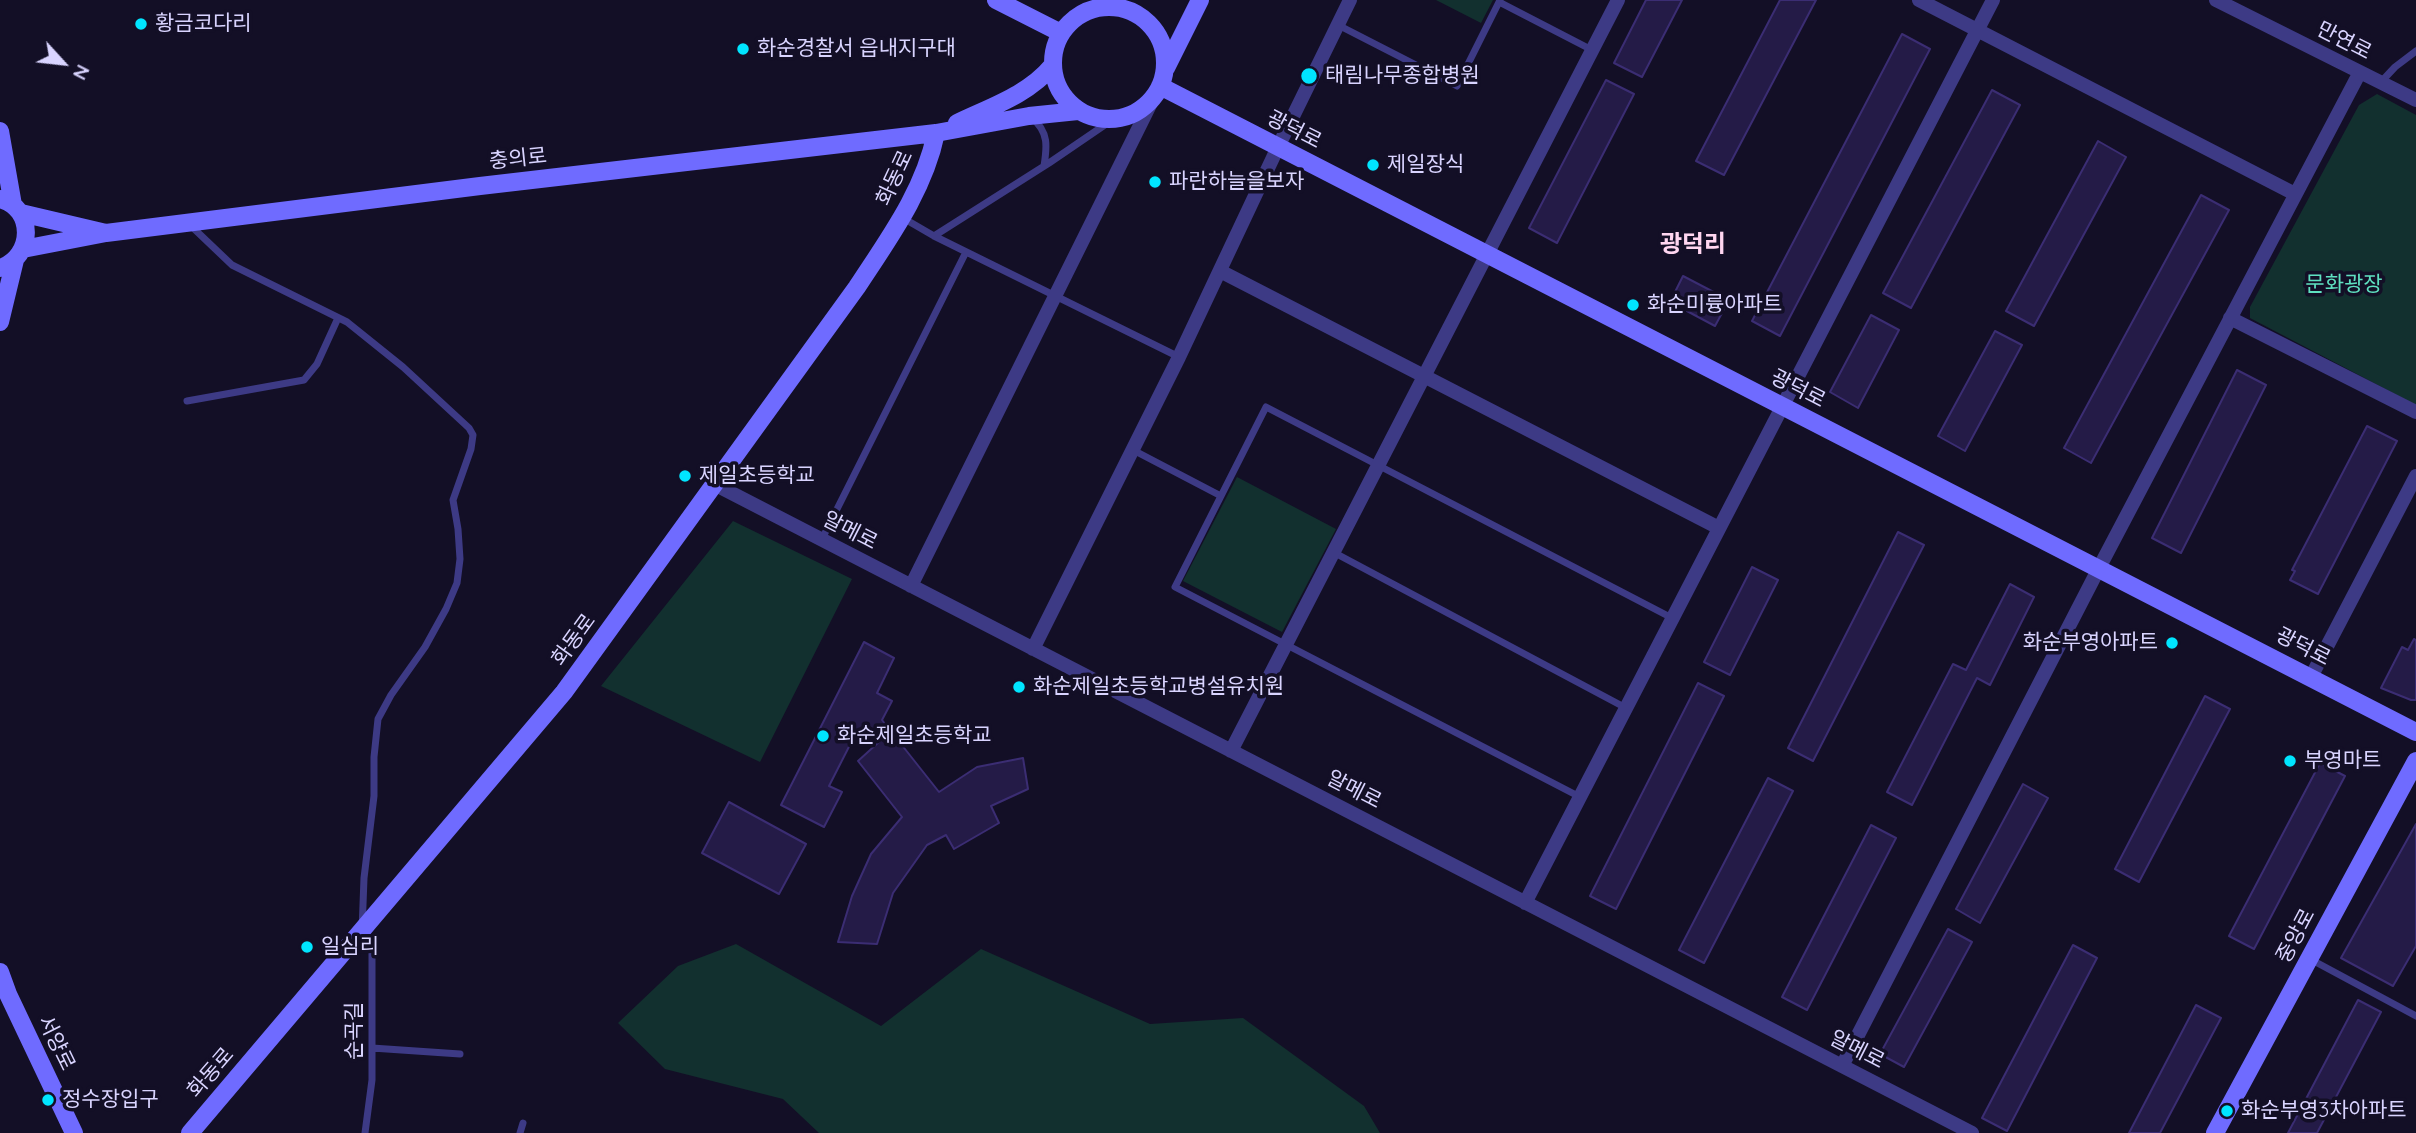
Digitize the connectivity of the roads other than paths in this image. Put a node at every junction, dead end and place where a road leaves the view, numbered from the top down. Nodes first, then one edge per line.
1 (996, 0) edge
2 (1142, 0) edge
3 (1200, 0) edge
4 (1350, 0) edge
5 (1618, 0) edge
6 (1919, 0) edge
7 (1993, 0) edge
8 (2216, 0) edge
9 (1500, 1) edge
10 (1120, 7) junction
11 (1338, 25) junction
12 (1977, 30) junction
13 (1061, 33) junction
14 (1592, 50) junction
15 (2416, 51) edge
16 (1052, 66) junction
17 (2360, 72) junction
18 (2381, 83) junction
19 (1160, 85) junction
20 (2416, 100) edge
21 (1078, 111) junction
22 (1029, 116) junction
23 (1112, 120) junction
24 (0, 131) edge
25 (936, 132) junction
26 (1278, 147) junction
27 (1046, 165) junction
28 (2295, 194) junction
29 (11, 206) edge
30 (903, 218) junction
31 (188, 223) junction
32 (106, 233) junction
33 (934, 236) junction
34 (966, 252) junction
35 (1487, 254) junction
36 (13, 259) edge
37 (1220, 271) junction
38 (1055, 296) junction
39 (2230, 317) junction
40 (338, 318) junction
41 (0, 322) edge
42 (1179, 357) junction
43 (1425, 375) junction
44 (187, 401) dead end
45 (1782, 407) junction
46 (2416, 412) edge
47 (1133, 450) junction
48 (1378, 465) junction
49 (2416, 475) edge
50 (716, 485) junction
51 (1221, 496) junction
52 (1720, 528) junction
53 (822, 540) junction
54 (1334, 552) junction
55 (2099, 568) junction
56 (911, 586) junction
57 (1672, 618) junction
58 (1286, 644) junction
59 (1033, 649) junction
60 (2311, 677) junction
61 (1626, 708) junction
62 (2416, 732) edge
63 (1231, 751) junction
64 (2416, 761) edge
65 (1580, 797) junction
66 (1525, 903) junction
67 (362, 931) junction
68 (2310, 959) junction
69 (0, 972) edge
70 (2416, 1016) edge
71 (372, 1048) junction
72 (460, 1054) dead end
73 (1842, 1066) junction
74 (523, 1123) dead end
75 (74, 1133) edge
76 (190, 1133) edge
77 (365, 1133) edge
78 (520, 1133) edge
79 (1972, 1133) edge
80 (2215, 1133) edge

1 - 13 street
2 - 10 street
3 - 19 street
4 - 11 street
5 - 14 street
6 - 12 street
7 - 12 street
8 - 17 street, 만연로
9 - 11 lane
9 - 14 lane
10 - 13 street
10 - 19 street
11 - 26 street
12 - 28 street
12 - 45 street
13 - 16 street
14 - 35 street
15 - 18 lane
16 - 21 street
16 - 25 street, 충의로
17 - 18 street, 만연로
17 - 28 street
18 - 20 street, 만연로
19 - 23 street
19 - 26 street, 광덕로
19 - 38 street
21 - 22 street, 충의로
21 - 23 street
22 - 25 street, 충의로
22 - 27 lane
23 - 27 lane
24 - 29 street
25 - 30 street, 화동로
25 - 31 street, 충의로
26 - 35 street, 광덕로
26 - 37 street
27 - 33 lane
28 - 39 street
29 - 32 street
29 - 36 street
30 - 33 lane
30 - 50 street, 화동로
31 - 32 street, 충의로
31 - 40 lane
32 - 36 street, 충의로
33 - 34 lane
34 - 38 lane
34 - 53 lane
35 - 43 street
35 - 45 street, 광덕로
36 - 41 street
37 - 42 street
37 - 43 street
38 - 42 lane
38 - 56 street
39 - 46 street
39 - 55 street
40 - 44 lane
40 - 67 lane, 순곡길
42 - 47 street
43 - 48 street
43 - 52 street
45 - 52 street
45 - 55 street, 광덕로
47 - 51 lane
47 - 59 street
48 - 51 lane
48 - 54 street
48 - 57 lane
49 - 60 street
50 - 53 street, 알메로
50 - 67 street, 화동로
51 - 58 lane
52 - 57 street
53 - 56 street, 알메로
54 - 58 street
54 - 61 lane
55 - 60 street, 광덕로
55 - 73 street
56 - 59 street, 알메로
57 - 61 street
58 - 63 street
58 - 65 lane
59 - 63 street, 알메로
60 - 62 street, 광덕로
61 - 65 street
63 - 66 street, 알메로
64 - 68 street, 중앙로
65 - 66 street
66 - 73 street, 알메로
67 - 71 lane, 순곡길
67 - 76 street, 화동로
68 - 70 lane
68 - 80 street, 중앙로
69 - 75 street, 서양로
71 - 72 lane
71 - 77 lane, 순곡길
73 - 79 street, 알메로
74 - 78 lane

